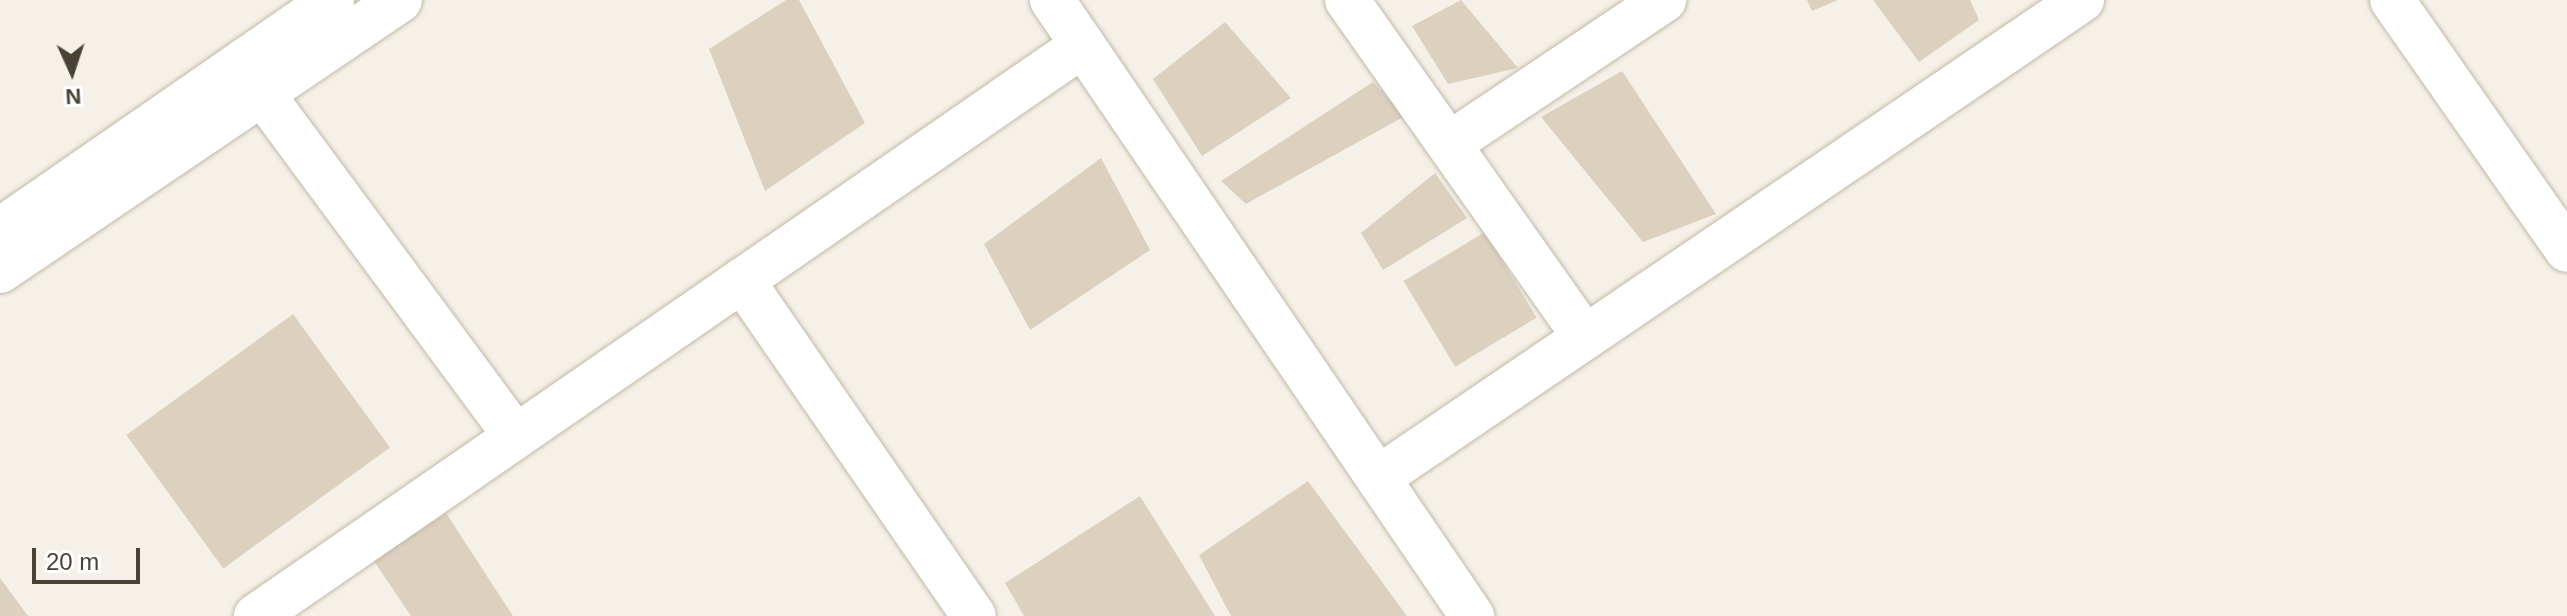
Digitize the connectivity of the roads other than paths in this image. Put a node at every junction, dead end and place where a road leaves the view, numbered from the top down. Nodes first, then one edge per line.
1 (332, 0) edge
2 (400, 0) edge
3 (1052, 0) edge
4 (1347, 0) edge
5 (1664, 0) edge
6 (2082, 0) edge
7 (2392, 0) edge
8 (1083, 45) junction
9 (253, 76) junction
10 (1449, 144) junction
11 (0, 230) edge
12 (2563, 234) edge
13 (0, 271) edge
14 (742, 280) junction
15 (1583, 335) junction
16 (516, 436) junction
17 (1378, 478) junction
18 (961, 611) edge
19 (256, 616) edge
20 (1472, 616) edge

1 - 9 street
2 - 9 street
3 - 8 street
4 - 10 street
5 - 10 street
6 - 15 street
7 - 12 street
8 - 14 street
8 - 17 street
9 - 11 street
9 - 13 street
9 - 16 street
10 - 15 street
14 - 16 street
14 - 18 street
15 - 17 street
16 - 19 street
17 - 20 street

